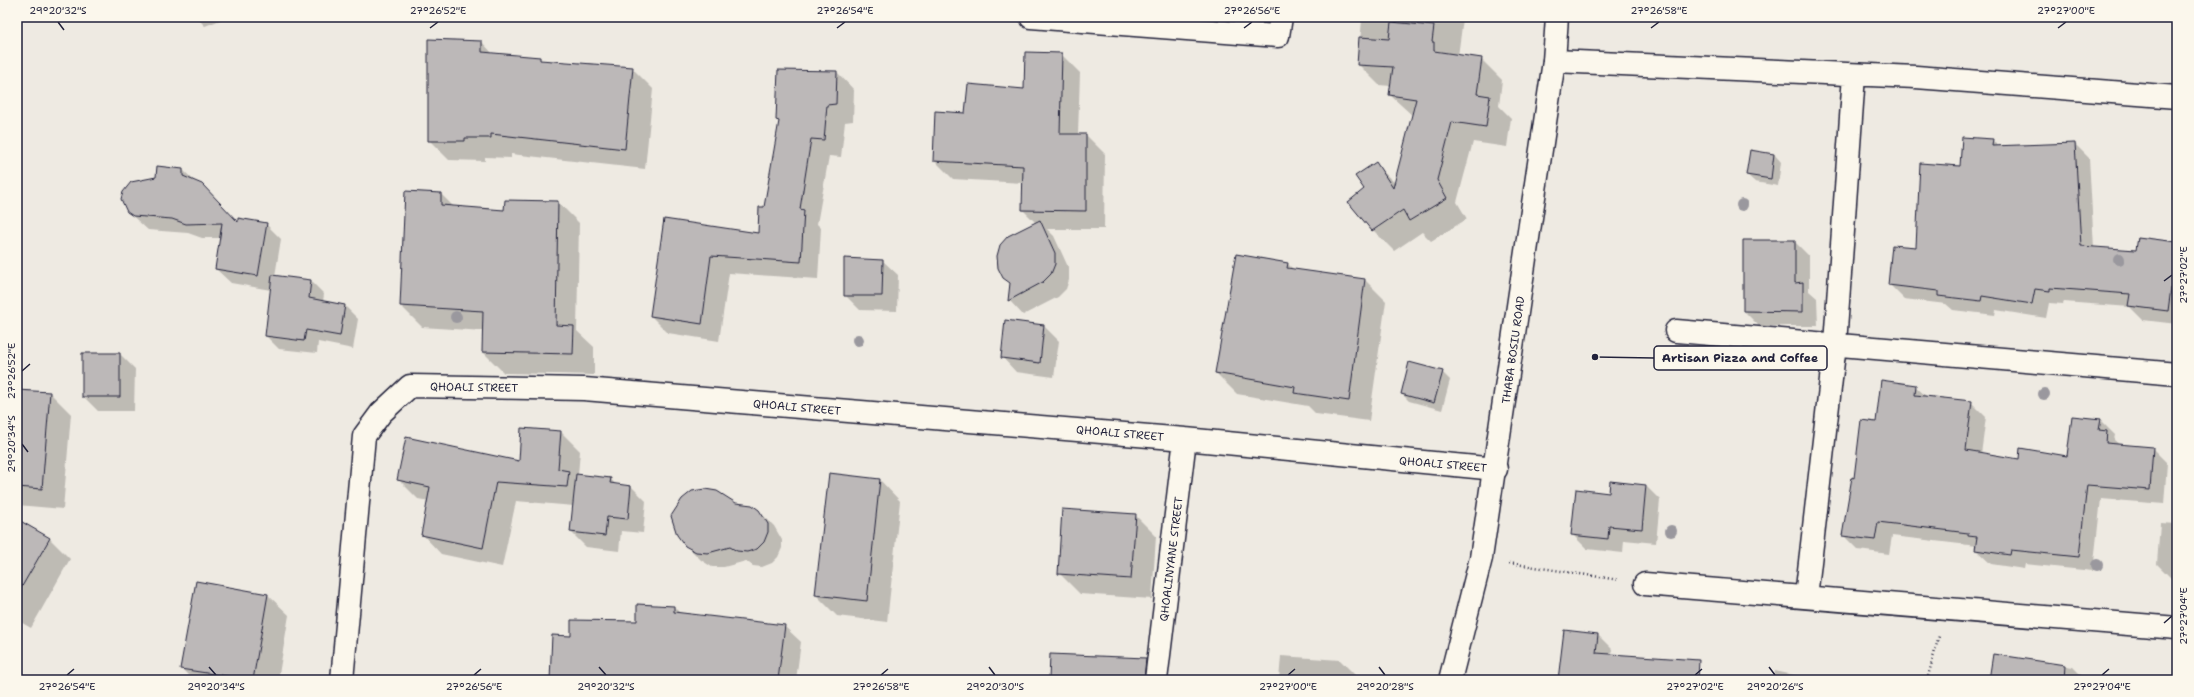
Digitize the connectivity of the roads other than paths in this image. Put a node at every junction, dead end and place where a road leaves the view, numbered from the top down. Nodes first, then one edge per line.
1 (1031, 17) edge
2 (1280, 17) edge
3 (1557, 17) edge
4 (1554, 61) junction
5 (1854, 75) junction
6 (2177, 97) edge
7 (1676, 331) dead end
8 (1835, 344) junction
9 (2177, 374) edge
10 (1185, 438) junction
11 (1496, 469) junction
12 (1645, 584) road end
13 (1806, 597) junction
14 (2177, 628) edge
15 (342, 680) edge
16 (1156, 680) edge
17 (1450, 680) edge

1 - 2 street
3 - 4 street, THABA BOSIU ROAD
4 - 5 street
4 - 11 street, THABA BOSIU ROAD
5 - 6 street
5 - 8 street
7 - 8 street
8 - 9 street
8 - 13 street
10 - 11 street, QHOALI STREET
10 - 15 street, QHOALI STREET
10 - 16 street, QHOALINYANE STREET
11 - 17 street, THABA BOSIU ROAD
12 - 13 street
13 - 14 street

